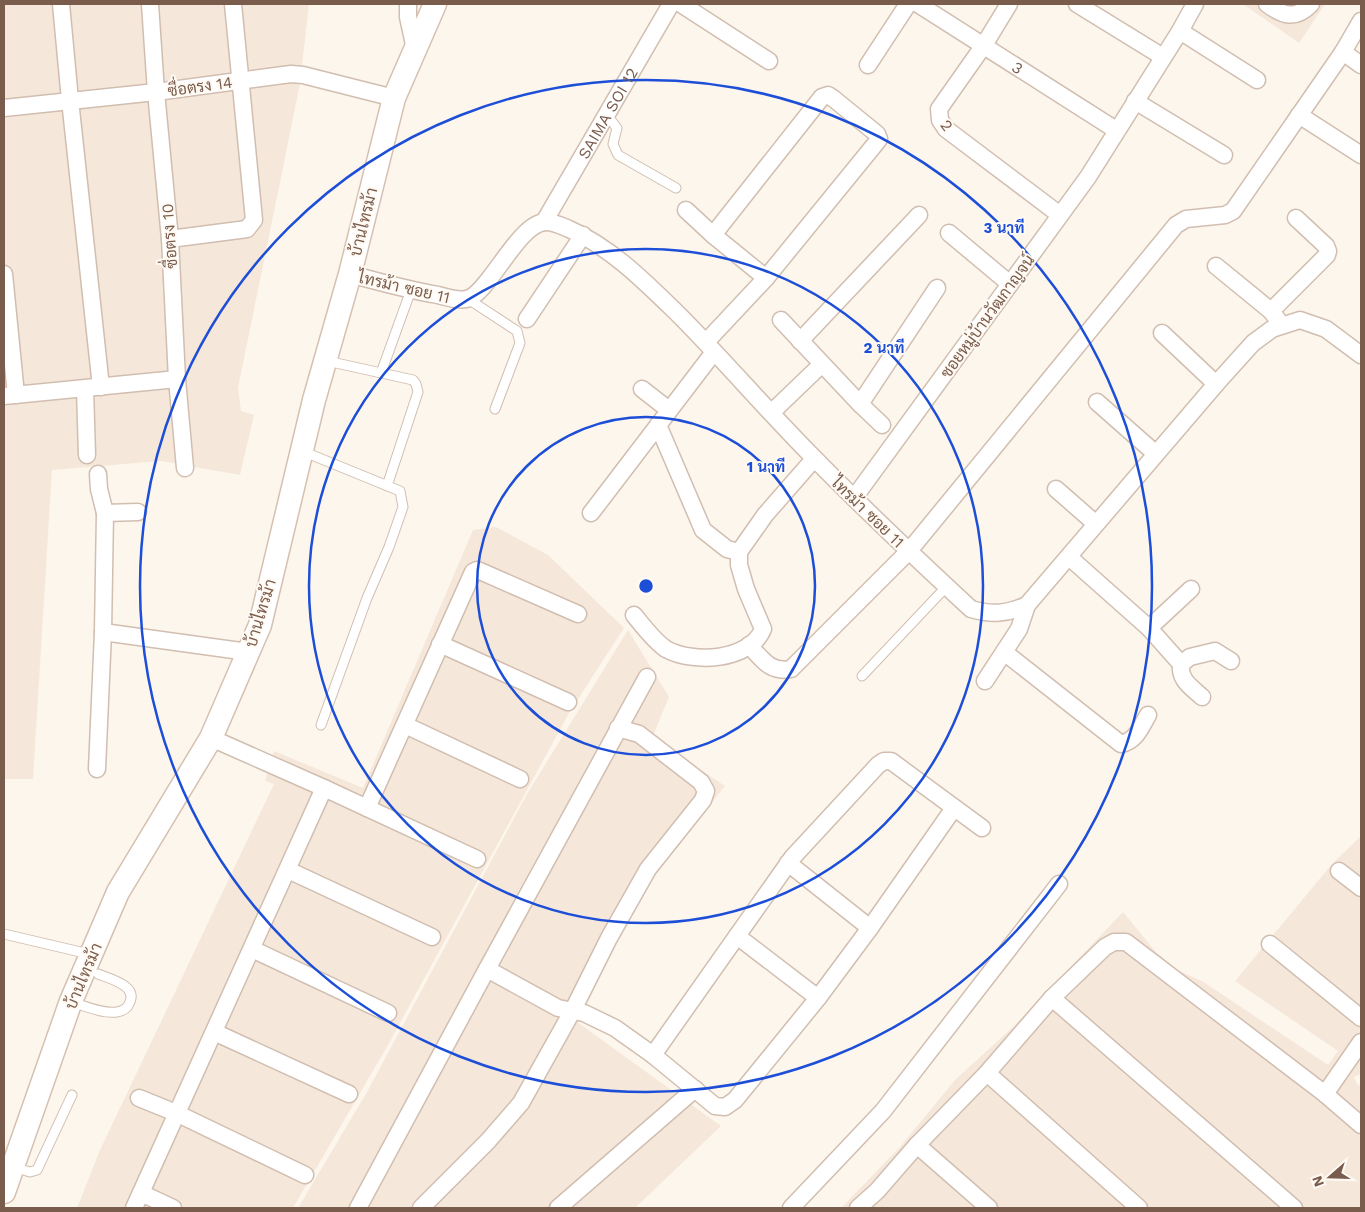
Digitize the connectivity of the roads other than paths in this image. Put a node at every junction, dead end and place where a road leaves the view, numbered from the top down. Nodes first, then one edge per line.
1 (61, 4) edge
2 (150, 4) edge
3 (233, 4) edge
4 (408, 4) edge
5 (435, 4) edge
6 (671, 4) edge
7 (680, 4) edge
8 (908, 4) edge
9 (918, 4) edge
10 (1009, 4) edge
11 (1077, 4) edge
12 (1195, 4) edge
13 (1268, 4) edge
14 (1311, 4) edge
15 (1361, 21) edge
16 (1180, 31) junction
17 (984, 45) junction
18 (415, 49) junction
19 (1342, 52) junction
20 (1163, 57) junction
21 (769, 61) dead end
22 (868, 65) dead end
23 (1361, 65) edge
24 (239, 80) junction
25 (1257, 80) dead end
26 (156, 92) junction
27 (394, 98) junction
28 (70, 100) junction
29 (1135, 101) junction
30 (4, 108) edge
31 (607, 115) junction
32 (1299, 115) junction
33 (1116, 130) junction
34 (1224, 155) dead end
35 (1361, 155) edge
36 (676, 188) dead end
37 (686, 210) dead end
38 (1060, 215) junction
39 (920, 216) dead end
40 (1296, 218) dead end
41 (544, 222) junction
42 (949, 233) dead end
43 (583, 235) junction
44 (713, 235) junction
45 (170, 239) junction
46 (1216, 266) dead end
47 (4, 274) edge
48 (350, 274) junction
49 (766, 278) junction
50 (1010, 284) junction
51 (936, 288) dead end
52 (411, 290) junction
53 (468, 299) junction
54 (1271, 311) junction
55 (526, 318) dead end
56 (781, 320) dead end
57 (1282, 326) junction
58 (1162, 333) dead end
59 (800, 341) junction
60 (710, 347) junction
61 (1361, 355) edge
62 (326, 361) junction
63 (822, 364) junction
64 (381, 373) junction
65 (177, 379) junction
66 (1216, 384) junction
67 (93, 388) junction
68 (642, 389) dead end
69 (10, 396) edge
70 (1097, 402) dead end
71 (860, 404) junction
72 (495, 409) dead end
73 (669, 410) junction
74 (772, 412) junction
75 (658, 425) junction
76 (882, 425) dead end
77 (302, 451) junction
78 (1156, 454) junction
79 (87, 455) dead end
80 (814, 459) junction
81 (185, 468) dead end
82 (98, 474) dead end
83 (387, 486) junction
84 (1056, 489) dead end
85 (854, 498) junction
86 (138, 512) dead end
87 (105, 513) junction
88 (591, 513) dead end
89 (1096, 524) junction
90 (909, 551) junction
91 (740, 552) junction
92 (1069, 557) junction
93 (947, 586) junction
94 (1191, 589) dead end
95 (1027, 606) junction
96 (578, 614) dead end
97 (634, 615) dead end
98 (1150, 628) junction
99 (103, 632) junction
100 (440, 644) junction
101 (749, 645) junction
102 (248, 652) junction
103 (1004, 652) junction
104 (1231, 661) dead end
105 (1181, 664) junction
106 (862, 676) dead end
107 (647, 677) dead end
108 (985, 681) dead end
109 (1202, 697) dead end
110 (568, 702) dead end
111 (1148, 715) dead end
112 (404, 725) junction
113 (321, 726) dead end
114 (618, 728) junction
115 (210, 738) junction
116 (97, 768) dead end
117 (520, 779) dead end
118 (324, 788) junction
119 (367, 808) junction
120 (954, 808) junction
121 (982, 828) dead end
122 (477, 859) dead end
123 (788, 863) junction
124 (288, 870) junction
125 (1339, 871) dead end
126 (1059, 884) dead end
127 (1361, 888) edge
128 (870, 928) junction
129 (4, 934) edge
130 (737, 936) junction
131 (432, 937) dead end
132 (1270, 944) dead end
133 (252, 949) junction
134 (95, 964) junction
135 (487, 969) junction
136 (818, 998) junction
137 (1052, 998) junction
138 (71, 1002) junction
139 (573, 1010) junction
140 (388, 1013) dead end
141 (1361, 1018) edge
142 (214, 1032) junction
143 (1361, 1042) edge
144 (653, 1055) junction
145 (987, 1073) junction
146 (695, 1089) junction
147 (349, 1094) dead end
148 (1325, 1094) junction
149 (72, 1095) dead end
150 (139, 1098) dead end
151 (176, 1113) junction
152 (1361, 1125) edge
153 (917, 1145) junction
154 (13, 1167) junction
155 (305, 1175) dead end
156 (4, 1192) edge
157 (141, 1193) junction
158 (134, 1208) edge
159 (174, 1208) edge
160 (358, 1208) edge
161 (421, 1208) edge
162 (558, 1208) edge
163 (791, 1208) edge
164 (858, 1208) edge
165 (989, 1208) edge
166 (1139, 1208) edge
167 (1294, 1208) edge

1 - 28 street
2 - 26 street, ซื่อตรง 10
3 - 24 street
4 - 18 street
5 - 18 street, บ้านไทรม้า
6 - 31 street, SAIMA SOI 12
7 - 21 street
8 - 22 street
9 - 17 street, 3
10 - 17 street, 2
11 - 20 street
12 - 16 street, ซอยหมู่บ้านวัฒกาญจน์
13 - 14 street
15 - 19 street
16 - 20 street, ซอยหมู่บ้านวัฒกาญจน์
16 - 25 street
17 - 33 street, 3
17 - 38 street, 2
18 - 27 street, บ้านไทรม้า
19 - 23 street
19 - 32 street
20 - 29 street, ซอยหมู่บ้านวัฒกาญจน์
24 - 26 street, ซื่อตรง 14
24 - 27 street, ซื่อตรง 14
24 - 45 street
26 - 28 street, ซื่อตรง 14
26 - 45 street, ซื่อตรง 10
27 - 48 street, บ้านไทรม้า
28 - 30 street, ซื่อตรง 14
28 - 67 street
29 - 33 street, ซอยหมู่บ้านวัฒกาญจน์
29 - 34 street
31 - 36 lane
31 - 41 street, SAIMA SOI 12
32 - 35 street
32 - 90 street
33 - 38 street, ซอยหมู่บ้านวัฒกาญจน์
37 - 44 street
38 - 50 street, ซอยหมู่บ้านวัฒกาญจน์
39 - 59 street
40 - 54 street
41 - 43 street, ไทรม้า ซอย 11
41 - 53 street, ไทรม้า ซอย 11
42 - 50 street
43 - 55 street
43 - 60 street, ไทรม้า ซอย 11
44 - 49 street
44 - 49 street
45 - 65 street, ซื่อตรง 10
46 - 54 street
47 - 69 street
48 - 52 street, ไทรม้า ซอย 11
48 - 62 street, บ้านไทรม้า
49 - 60 street
50 - 85 street, ซอยหมู่บ้านวัฒกาญจน์
51 - 71 street
52 - 53 street, ไทรม้า ซอย 11
52 - 64 lane
53 - 72 lane
54 - 57 street
56 - 59 street
57 - 61 street
57 - 66 street
58 - 66 street
59 - 63 street
60 - 73 street
60 - 74 street, ไทรม้า ซอย 11
62 - 64 lane
62 - 77 street, บ้านไทรม้า
63 - 71 street
63 - 74 street
64 - 83 lane
65 - 67 street
65 - 81 street, ซื่อตรง 10
66 - 78 street
67 - 69 street
67 - 79 street
68 - 73 street
70 - 78 street
71 - 76 street
73 - 75 street
74 - 80 street, ไทรม้า ซอย 11
75 - 88 street
75 - 91 street
77 - 83 lane
77 - 102 street, บ้านไทรม้า
78 - 89 street
80 - 85 street, ไทรม้า ซอย 11
80 - 91 street
82 - 87 street
83 - 113 lane
84 - 89 street
85 - 90 street, ไทรม้า ซอย 11
86 - 87 street
87 - 99 street
89 - 92 street
90 - 93 street, ไทรม้า ซอย 11
90 - 101 street
91 - 101 street
92 - 95 street
92 - 98 street
93 - 95 street, ไทรม้า ซอย 11
93 - 106 lane
94 - 98 street
95 - 103 street
96 - 100 street
97 - 101 street
98 - 105 street
99 - 102 street
99 - 116 street
100 - 110 street
100 - 112 street
102 - 115 street, บ้านไทรม้า
103 - 108 street
103 - 111 street
104 - 105 street
105 - 109 street
107 - 114 street
112 - 117 street
112 - 119 street
114 - 135 street
114 - 139 street
115 - 118 street
115 - 134 street, บ้านไทรม้า
118 - 119 street
118 - 124 street
119 - 122 street
120 - 121 street
120 - 123 street
120 - 128 street
123 - 128 street
123 - 130 street
124 - 131 street
124 - 133 street
125 - 127 street
126 - 163 street
128 - 136 street
129 - 134 lane
130 - 136 street
130 - 144 street
132 - 141 street
133 - 140 street
133 - 142 street
134 - 138 street, บ้านไทรม้า
134 - 138 lane
135 - 139 street
135 - 160 street
136 - 146 street
137 - 145 street
137 - 148 street
137 - 167 street
138 - 154 street, บ้านไทรม้า
139 - 144 street
139 - 161 street
142 - 147 street
142 - 151 street
143 - 148 street
144 - 146 street
145 - 153 street
145 - 166 street
146 - 162 street
148 - 152 street
149 - 154 lane
150 - 151 street
151 - 155 street
151 - 157 street
153 - 164 street
153 - 165 street
154 - 156 street, บ้านไทรม้า
157 - 158 street
157 - 159 street

